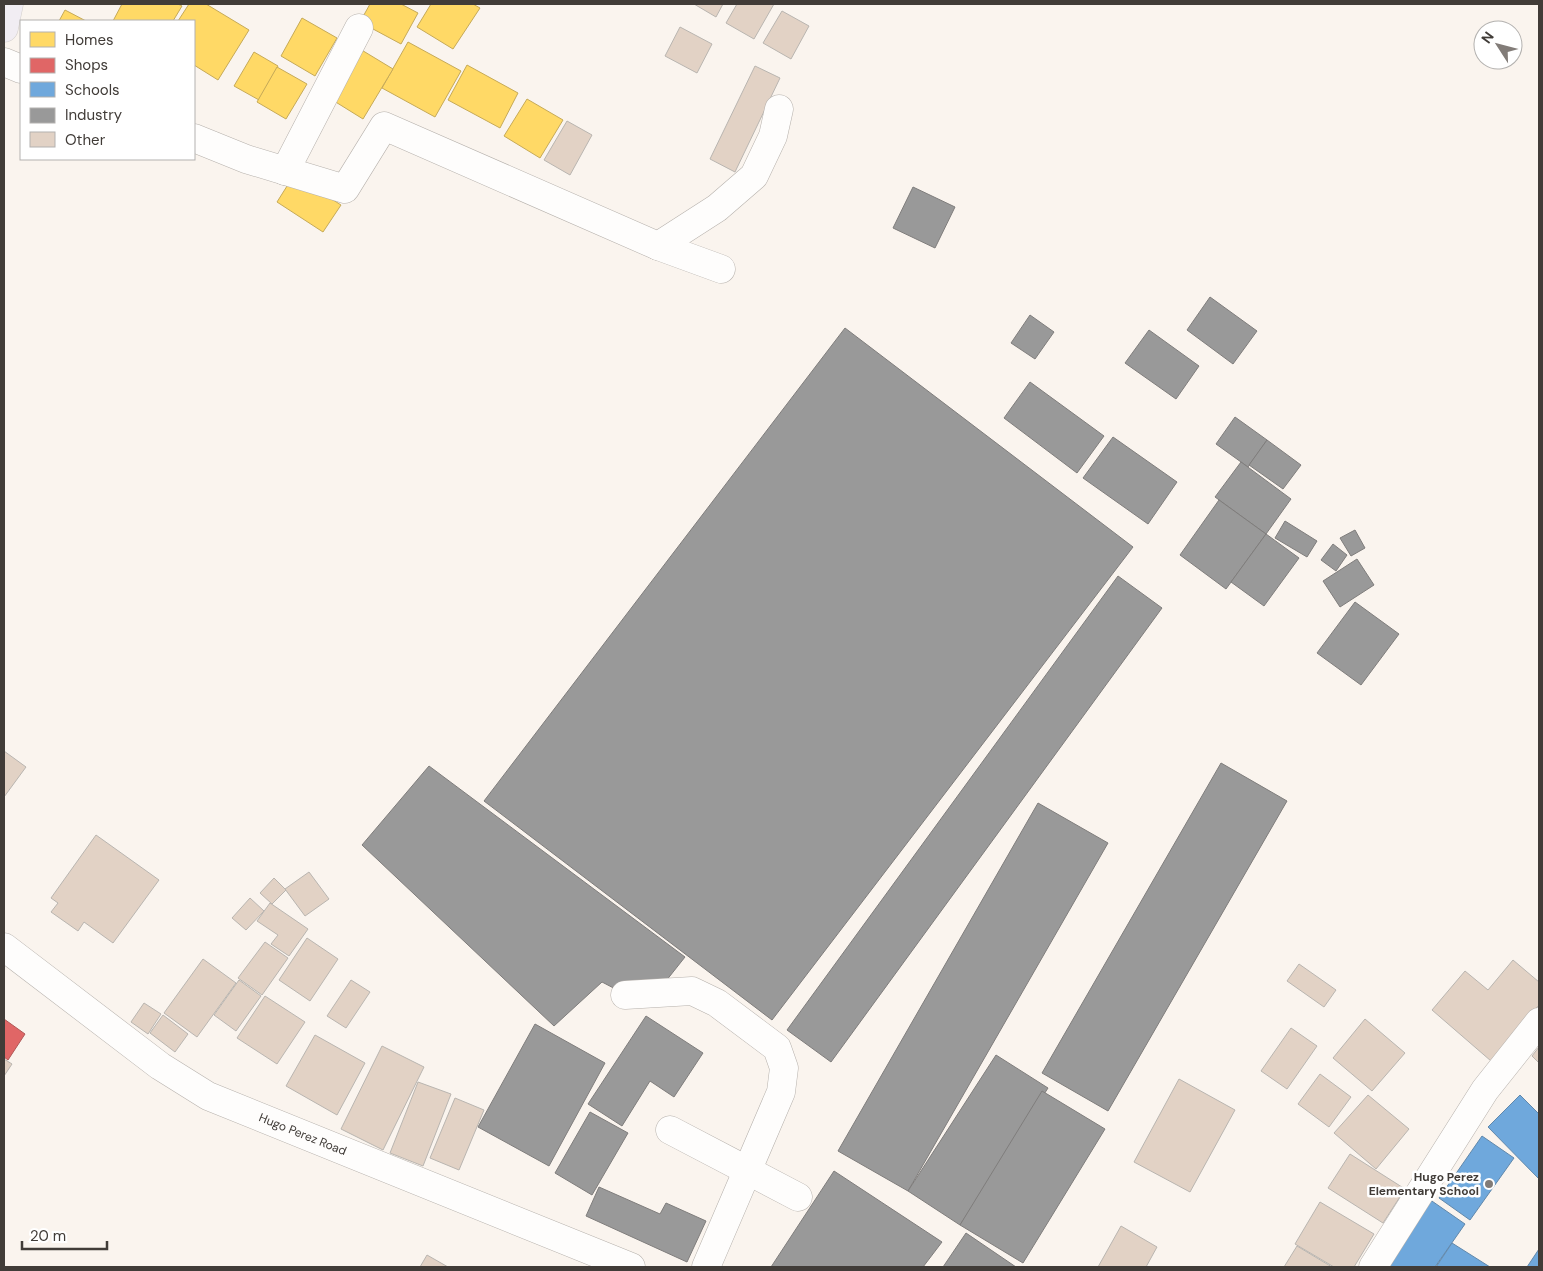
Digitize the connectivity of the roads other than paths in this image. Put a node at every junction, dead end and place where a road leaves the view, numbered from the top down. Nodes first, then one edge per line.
1 (9, 4) edge
2 (4, 28) edge
3 (359, 28) dead end
4 (4, 62) edge
5 (20, 69) edge
6 (779, 109) dead end
7 (195, 138) edge
8 (285, 171) junction
9 (658, 246) junction
10 (721, 269) dead end
11 (4, 947) edge
12 (625, 995) dead end
13 (1539, 1022) edge
14 (670, 1130) dead end
15 (748, 1171) junction
16 (798, 1197) dead end
17 (631, 1267) edge
18 (706, 1267) edge
19 (1373, 1267) edge

1 - 2 main road
3 - 8 street
4 - 5 street
6 - 9 street
7 - 8 street
8 - 9 street
9 - 10 street
11 - 17 street, Hugo Perez Road
12 - 15 street
13 - 19 street
14 - 15 street
15 - 16 street
15 - 18 street

